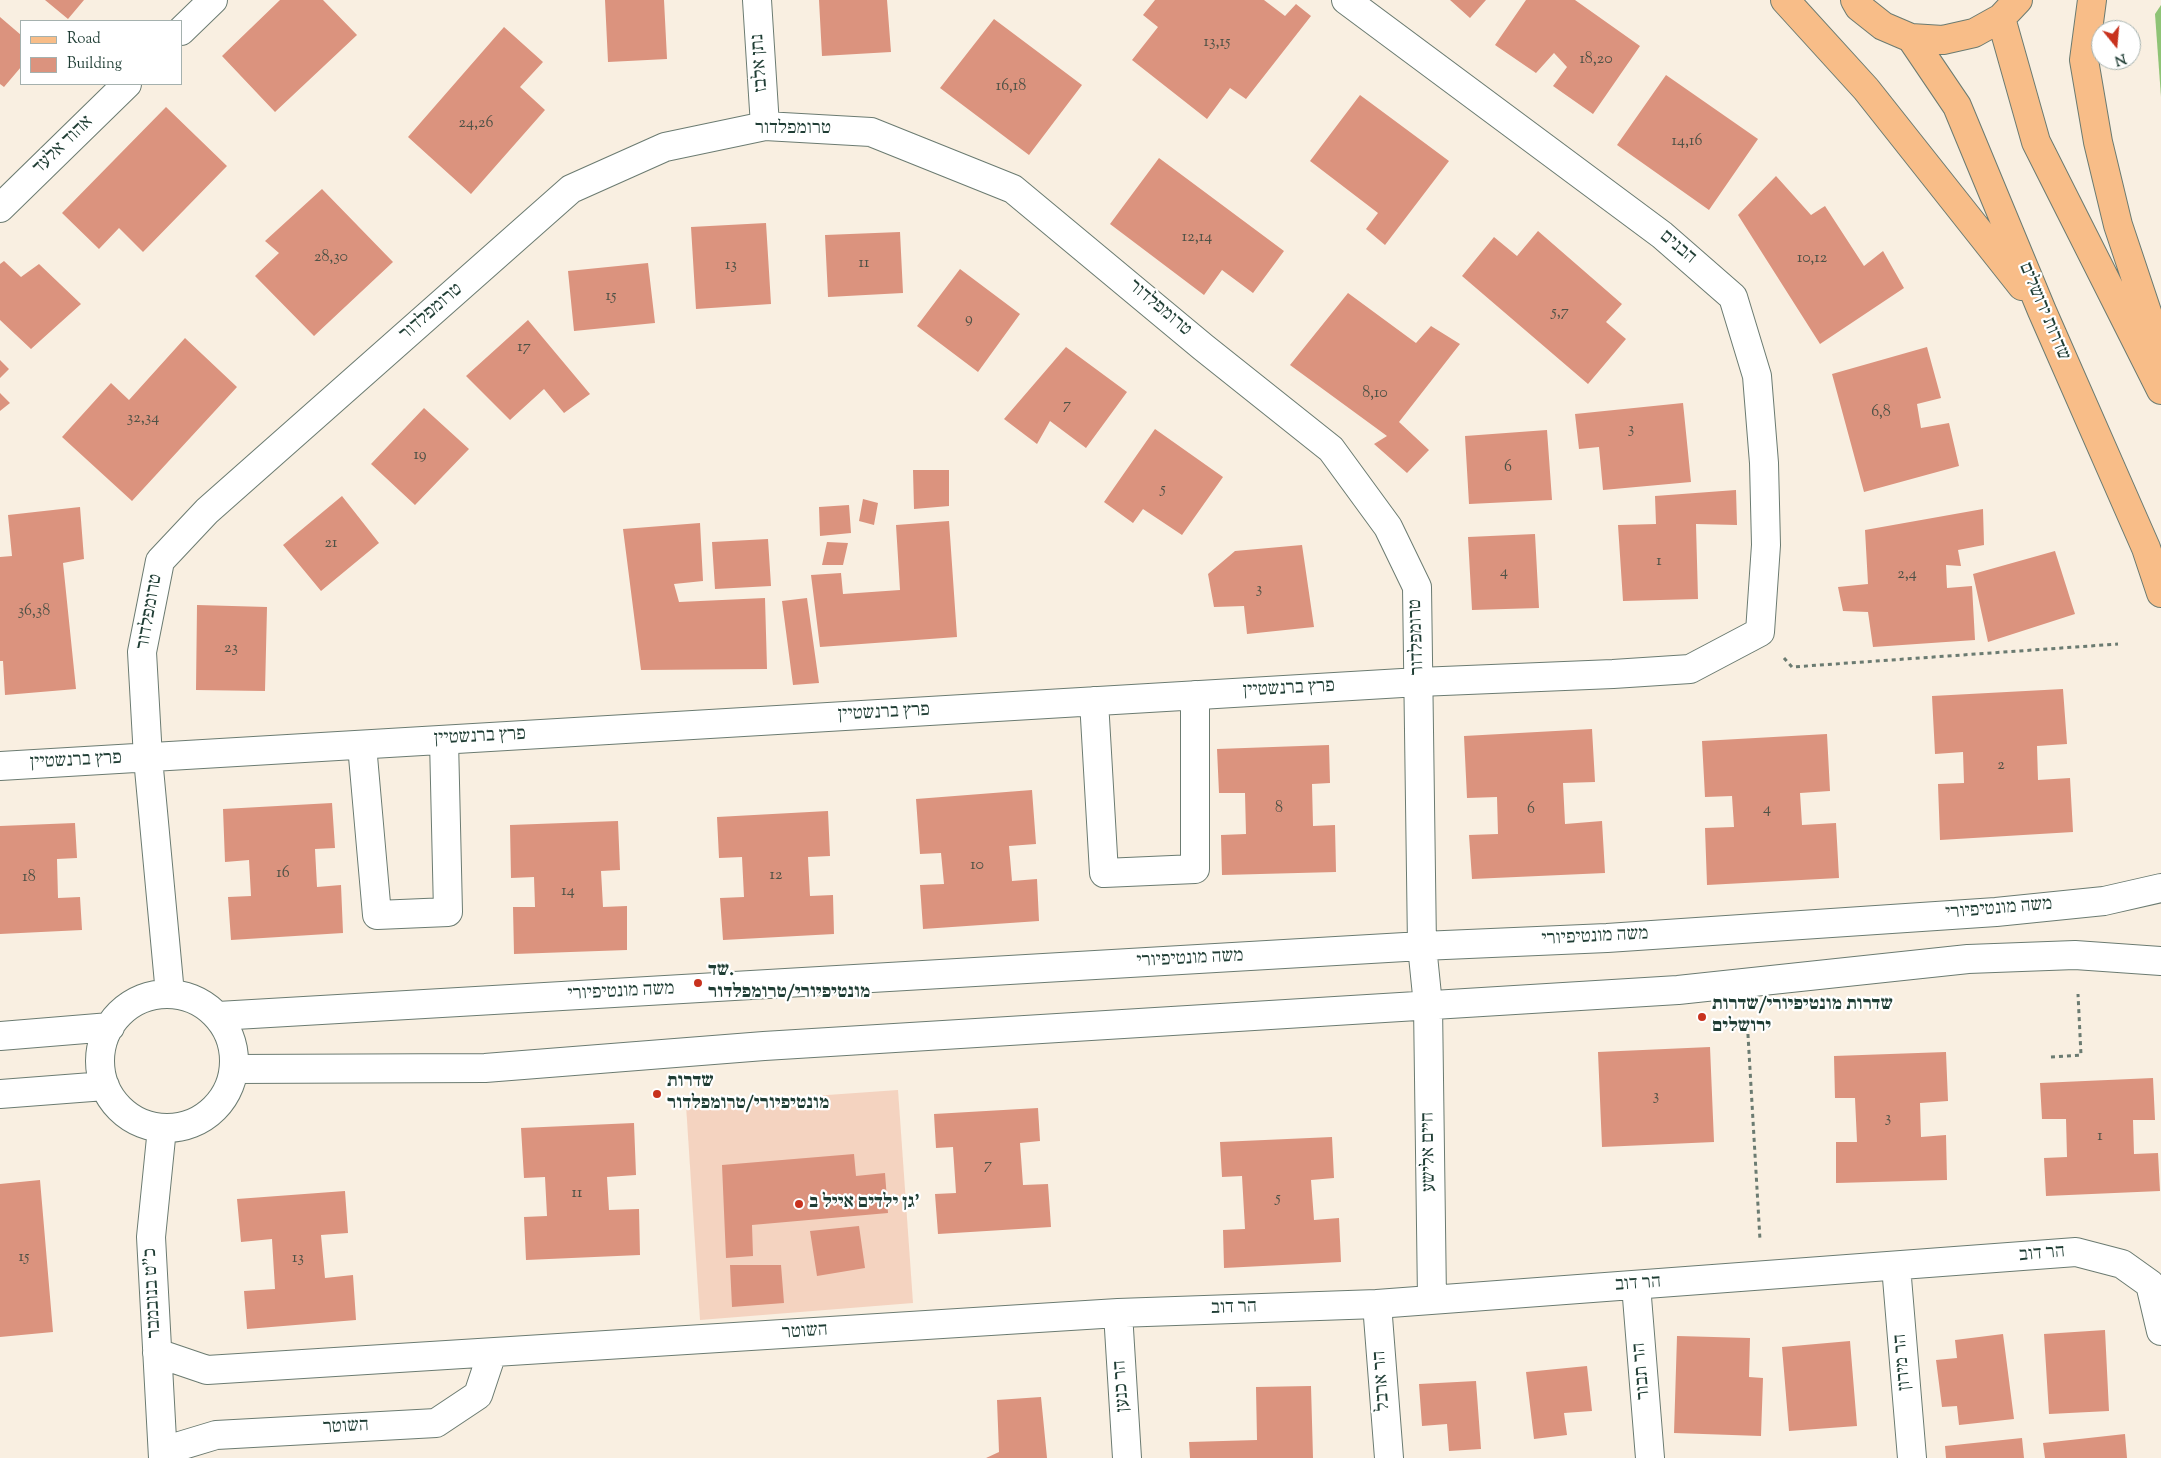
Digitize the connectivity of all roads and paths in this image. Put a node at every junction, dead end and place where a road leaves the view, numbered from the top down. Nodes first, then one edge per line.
1 (213, 0) edge
2 (757, 0) edge
3 (1346, 0) edge
4 (1785, 0) edge
5 (1855, 0) edge
6 (2092, 0) edge
7 (2010, 9) edge
8 (182, 30) edge
9 (1911, 38) junction
10 (126, 85) edge
11 (765, 126) junction
12 (0, 208) edge
13 (2042, 311) junction
14 (2161, 382) edge
15 (2161, 390) edge
16 (2161, 593) edge
17 (1760, 632) junction
18 (2118, 644) dead end
19 (1420, 682) junction
20 (1195, 695) junction
21 (1094, 702) junction
22 (444, 740) junction
23 (362, 744) junction
24 (148, 758) junction
25 (0, 766) edge
26 (2161, 888) edge
27 (1422, 946) junction
28 (2161, 961) edge
29 (170, 994) junction
30 (2078, 994) dead end
31 (1428, 1005) junction
32 (218, 1016) junction
33 (1747, 1018) dead end
34 (110, 1027) junction
35 (0, 1036) edge
36 (2051, 1057) dead end
37 (234, 1069) junction
38 (105, 1086) junction
39 (0, 1094) edge
40 (162, 1128) junction
41 (1896, 1266) junction
42 (1762, 1276) junction
43 (1636, 1285) junction
44 (1432, 1299) junction
45 (1377, 1304) junction
46 (1118, 1313) junction
47 (2161, 1331) edge
48 (492, 1352) junction
49 (157, 1353) junction
50 (163, 1454) edge
51 (1127, 1458) edge
52 (1389, 1458) edge
53 (1650, 1458) edge
54 (1912, 1458) edge

1 - 8 street
2 - 11 street, נתן אלבז
3 - 17 street, הבנים
4 - 13 main road
5 - 9 main road
6 - 14 main road
7 - 9 main road
7 - 15 main road
9 - 13 main road, שדרות ירושלים
10 - 12 street, אהוד אלעד
11 - 19 street, טרומפלדור
11 - 24 street, טרומפלדור
13 - 16 main road, שדרות ירושלים
17 - 18 path
17 - 19 street, פרץ ברנשטיין
19 - 20 street, פרץ ברנשטיין
19 - 27 street, טרומפלדור
20 - 21 street, פרץ ברנשטיין
20 - 21 street
21 - 22 street, פרץ ברנשטיין
22 - 23 street, פרץ ברנשטיין
22 - 23 street
23 - 24 street, פרץ ברנשטיין
24 - 25 street, פרץ ברנשטיין
24 - 29 street, טרומפלדור
26 - 27 street, משה מונטיפיורי
27 - 31 street, טרומפלדור
27 - 32 street, משה מונטיפיורי
28 - 31 street
29 - 32 street
29 - 34 street
30 - 36 path
31 - 37 street
31 - 44 street, חיים אלישע
32 - 37 street
33 - 42 path
34 - 35 street
34 - 38 street
37 - 40 street
38 - 39 street
38 - 40 street
40 - 49 street, כ"ט בנובמבר
41 - 42 street, הר דוב
41 - 47 street, הר דוב
41 - 54 street, הר מירון
42 - 43 street, הר דוב
43 - 44 street, הר דוב
43 - 53 street, הר תבור
44 - 45 street, הר דוב
45 - 46 street, הר דוב
45 - 52 street, הר ארבל
46 - 48 street, השוטר
46 - 51 street, הר כנען
48 - 49 street, השוטר
48 - 50 street, השוטר
49 - 50 street, כ"ט בנובמבר

